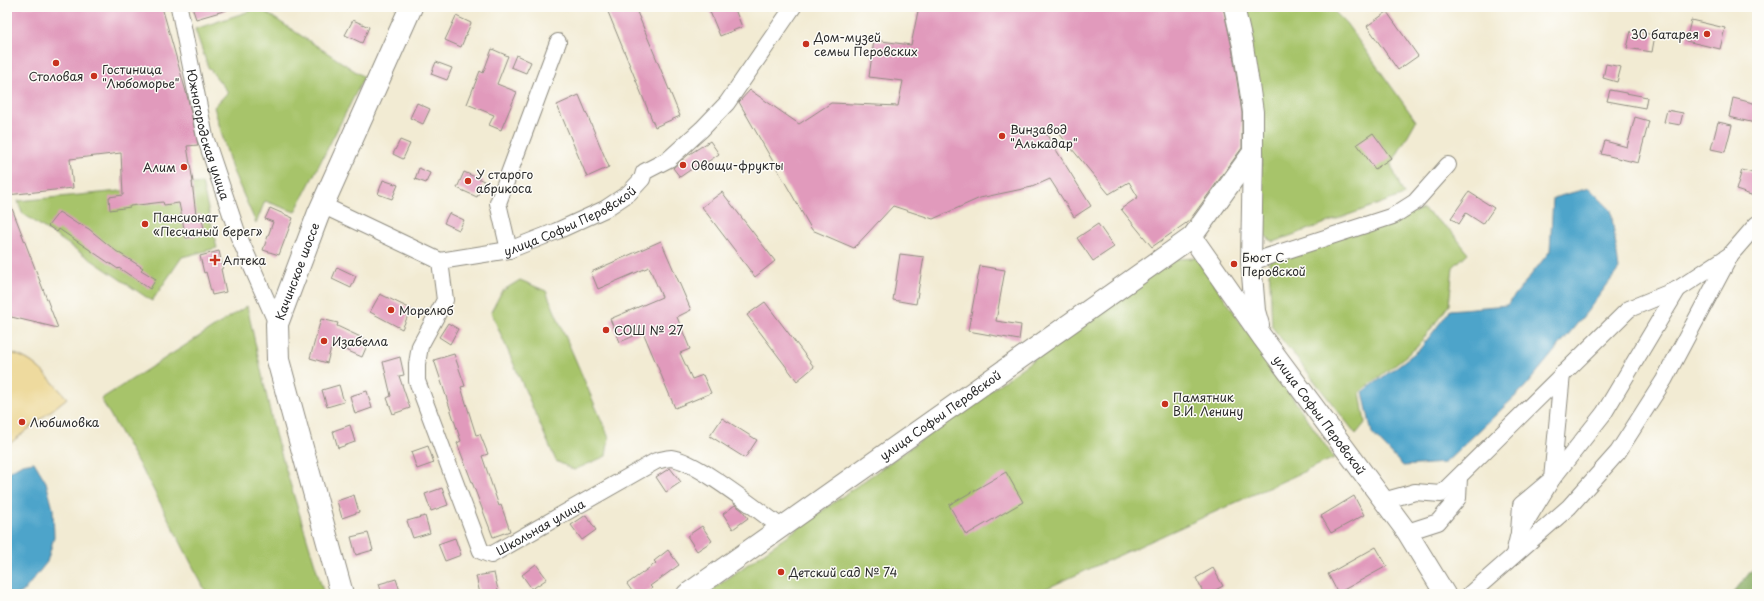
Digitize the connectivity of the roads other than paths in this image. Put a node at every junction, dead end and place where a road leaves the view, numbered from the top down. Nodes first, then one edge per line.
1 (179, 7) edge
2 (411, 7) edge
3 (793, 7) edge
4 (1234, 7) edge
5 (558, 42) dead end
6 (1253, 152) junction
7 (1448, 165) dead end
8 (322, 205) junction
9 (1757, 224) edge
10 (1192, 237) junction
11 (509, 250) junction
12 (1731, 254) junction
13 (440, 261) junction
14 (1251, 262) junction
15 (1678, 289) junction
16 (277, 324) junction
17 (1262, 337) junction
18 (1562, 374) junction
19 (1459, 477) junction
20 (1552, 479) junction
21 (1383, 501) junction
22 (781, 527) junction
23 (1407, 532) junction
24 (1514, 554) junction
25 (342, 594) edge
26 (687, 594) edge
27 (1445, 594) edge
28 (1470, 594) edge

1 - 16 street, Южногородская улица
2 - 8 main road, Качинское шоссе
3 - 11 street, улица Софьи Перовской
4 - 6 street
5 - 11 street
6 - 10 street, улица Софьи Перовской
6 - 14 street
7 - 14 street
8 - 13 street
8 - 16 main road, Качинское шоссе
9 - 12 street
10 - 17 street, улица Софьи Перовской
10 - 22 street, улица Софьи Перовской
11 - 13 street, улица Софьи Перовской
12 - 15 street
12 - 24 street
13 - 22 street, Школьная улица
14 - 17 street
15 - 18 street
15 - 20 street
16 - 25 main road, Качинское шоссе
17 - 21 street, улица Софьи Перовской
18 - 19 street
18 - 20 street
19 - 21 street
19 - 23 street
20 - 24 street
21 - 23 street, улица Софьи Перовской
22 - 26 street, улица Софьи Перовской
23 - 27 street, улица Софьи Перовской
24 - 28 street

